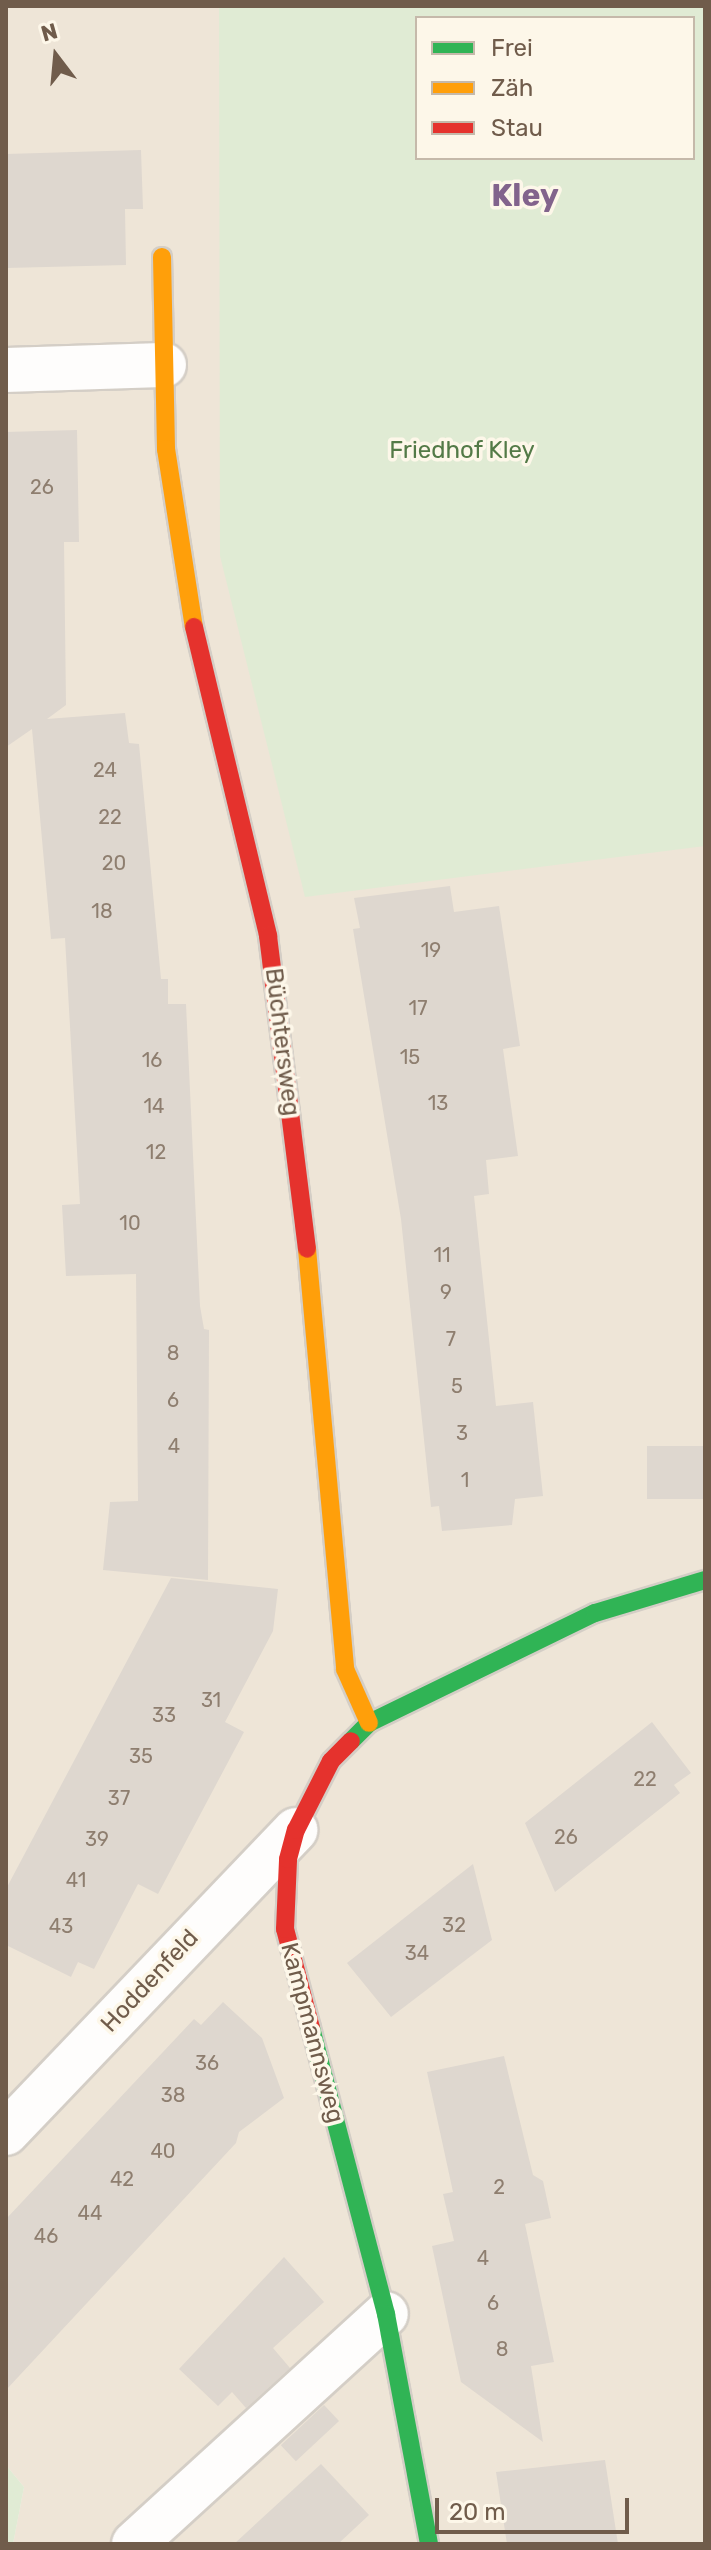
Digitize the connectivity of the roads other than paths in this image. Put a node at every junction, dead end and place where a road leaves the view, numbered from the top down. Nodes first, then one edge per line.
1 (162, 257) dead end
2 (164, 365) junction
3 (6, 370) edge
4 (705, 1580) edge
5 (369, 1723) junction
6 (296, 1830) junction
7 (6, 2133) edge
8 (386, 2314) junction
9 (134, 2544) edge
10 (429, 2544) edge

1 - 2 street, Büchtersweg
2 - 3 street
2 - 5 street, Büchtersweg
4 - 5 street
5 - 6 street, Kampmannsweg
6 - 7 street, Hoddenfeld
6 - 8 street, Kampmannsweg
8 - 9 street
8 - 10 street, Kampmannsweg

